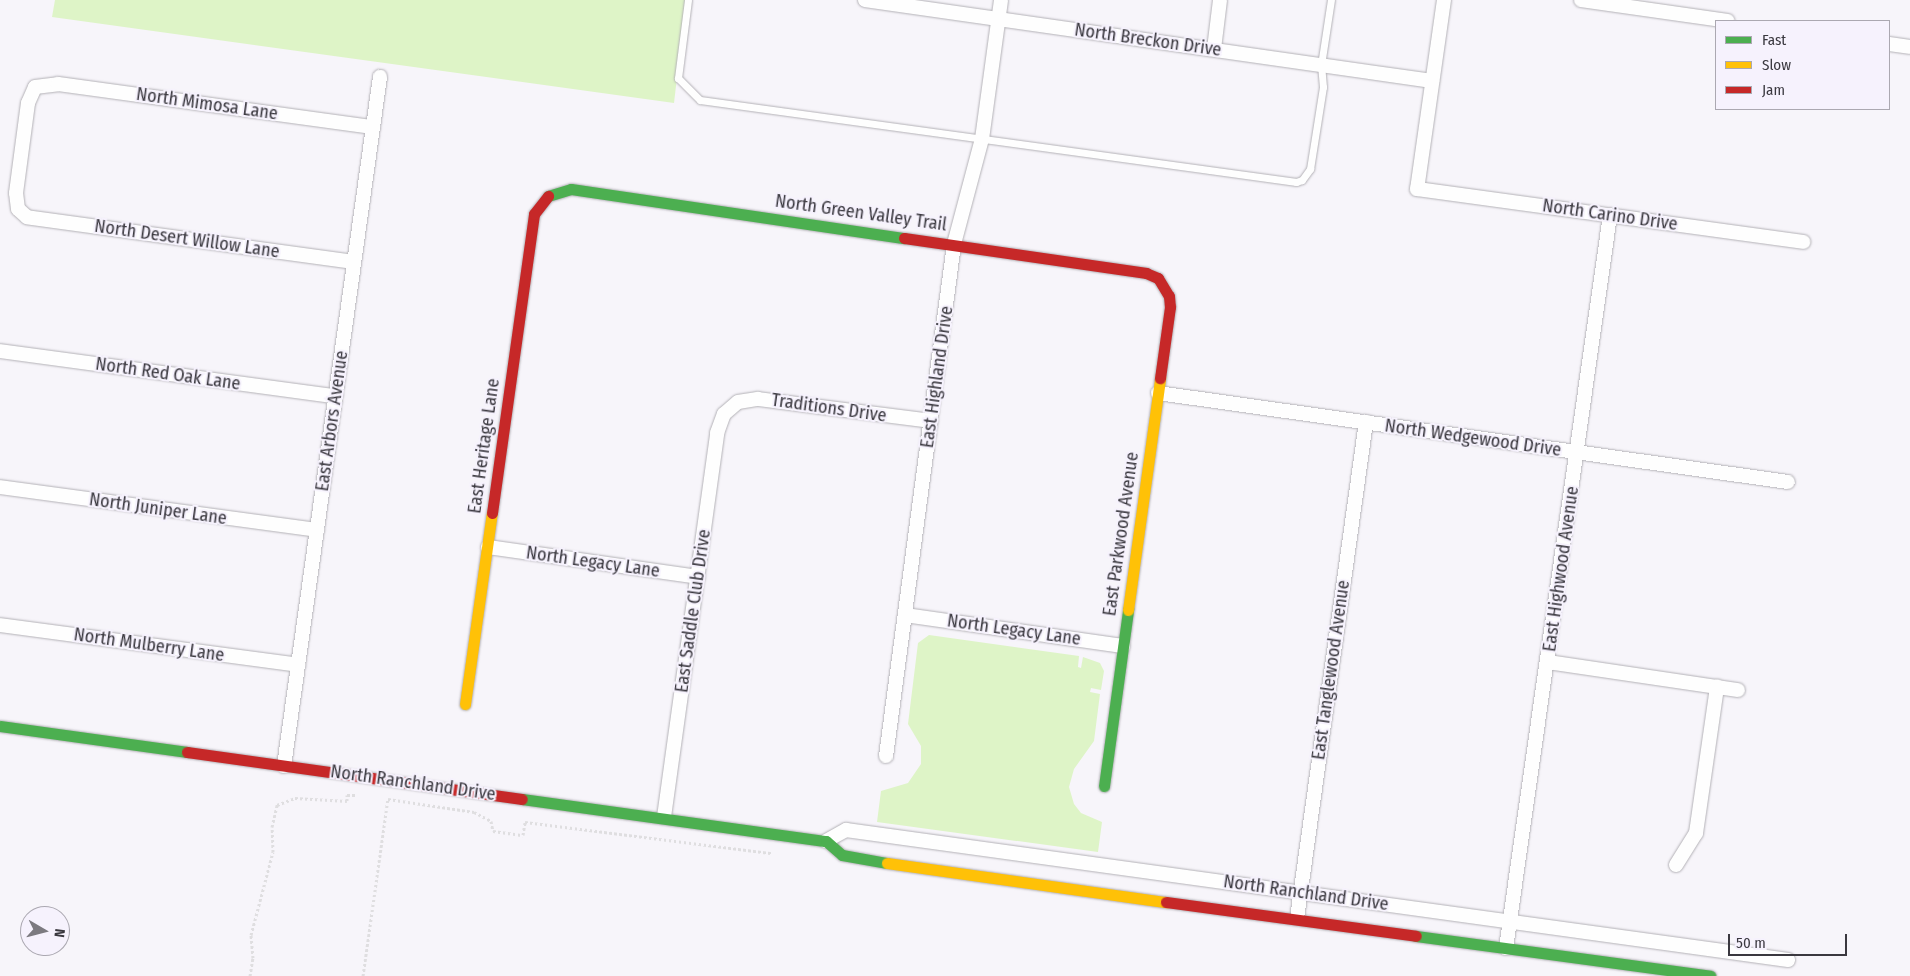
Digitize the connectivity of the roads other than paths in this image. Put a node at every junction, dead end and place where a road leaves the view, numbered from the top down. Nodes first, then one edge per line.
1 (688, 0) edge
2 (865, 0) edge
3 (1000, 0) edge
4 (1220, 0) edge
5 (1331, 0) edge
6 (1444, 0) edge
7 (1581, 0) edge
8 (1658, 6) edge
9 (998, 17) junction
10 (1723, 20) edge
11 (1890, 44) edge
12 (1910, 47) edge
13 (1214, 49) junction
14 (1321, 65) junction
15 (380, 77) dead end
16 (1432, 80) junction
17 (373, 127) junction
18 (982, 139) junction
19 (546, 196) joint
20 (22, 213) joint
21 (1610, 215) junction
22 (1803, 242) dead end
23 (954, 244) junction
24 (354, 262) junction
25 (1165, 287) joint
26 (0, 351) edge
27 (1158, 393) junction
28 (336, 396) junction
29 (730, 408) joint
30 (930, 422) junction
31 (1366, 422) junction
32 (1577, 452) junction
33 (1788, 482) dead end
34 (0, 487) edge
35 (317, 530) junction
36 (488, 547) junction
37 (698, 577) junction
38 (905, 615) junction
39 (0, 624) edge
40 (1124, 646) junction
41 (1548, 662) junction
42 (298, 665) junction
43 (1717, 687) junction
44 (1738, 690) dead end
45 (465, 704) dead end
46 (0, 726) edge
47 (886, 756) dead end
48 (284, 766) junction
49 (1104, 786) dead end
50 (664, 817) junction
51 (826, 841) junction
52 (1676, 864) dead end
53 (1300, 891) junction
54 (1297, 918) junction
55 (1509, 922) junction
56 (1506, 948) junction
57 (1788, 960) dead end
58 (1710, 976) edge

1 - 18 lane
2 - 9 street, North Breckon Drive
3 - 9 street, East Highland Drive
4 - 13 street
5 - 14 lane
6 - 16 street
7 - 8 street
8 - 10 street
9 - 13 street, North Breckon Drive
9 - 18 street, East Highland Drive
11 - 12 street
13 - 14 street, North Breckon Drive
14 - 16 street, North Breckon Drive
14 - 18 lane
15 - 17 street, East Arbors Avenue
16 - 21 street, North Carino Drive
17 - 20 street, North Mimosa Lane
17 - 24 street, East Arbors Avenue
18 - 23 street, East Highland Drive
19 - 23 street, North Green Valley Trail
19 - 36 street, East Heritage Lane
20 - 24 street, North Desert Willow Lane
21 - 22 street, North Carino Drive
21 - 32 street, East Highwood Avenue
23 - 25 street, North Green Valley Trail
23 - 30 street, East Highland Drive
24 - 28 street, East Arbors Avenue
25 - 27 street, East Parkwood Avenue
26 - 28 street, North Red Oak Lane
27 - 31 street, North Wedgewood Drive
27 - 40 street, East Parkwood Avenue
28 - 35 street, East Arbors Avenue
29 - 30 street, Traditions Drive
29 - 37 street, East Saddle Club Drive
30 - 38 street, East Highland Drive
31 - 32 street, North Wedgewood Drive
31 - 53 street, East Tanglewood Avenue
32 - 33 street, North Wedgewood Drive
32 - 41 street, East Highwood Avenue
34 - 35 street, North Juniper Lane
35 - 42 street, East Arbors Avenue
36 - 37 street, North Legacy Lane
36 - 45 street, East Heritage Lane
37 - 50 street, East Saddle Club Drive
38 - 40 street, North Legacy Lane
38 - 47 street, East Highland Drive
39 - 42 street, North Mulberry Lane
40 - 49 street, East Parkwood Avenue
41 - 43 street
41 - 55 street, East Highwood Avenue
42 - 48 street, East Arbors Avenue
43 - 44 street
43 - 52 street
46 - 48 street, North Ranchland Drive
48 - 50 street, North Ranchland Drive
50 - 51 street, North Ranchland Drive
51 - 53 street, North Ranchland Drive
51 - 54 street, North Ranchland Drive
53 - 54 street, East Tanglewood Avenue
53 - 55 street, North Ranchland Drive
54 - 56 street, North Ranchland Drive
55 - 56 street, East Highwood Avenue
55 - 57 street, North Ranchland Drive
56 - 58 street, North Ranchland Drive

